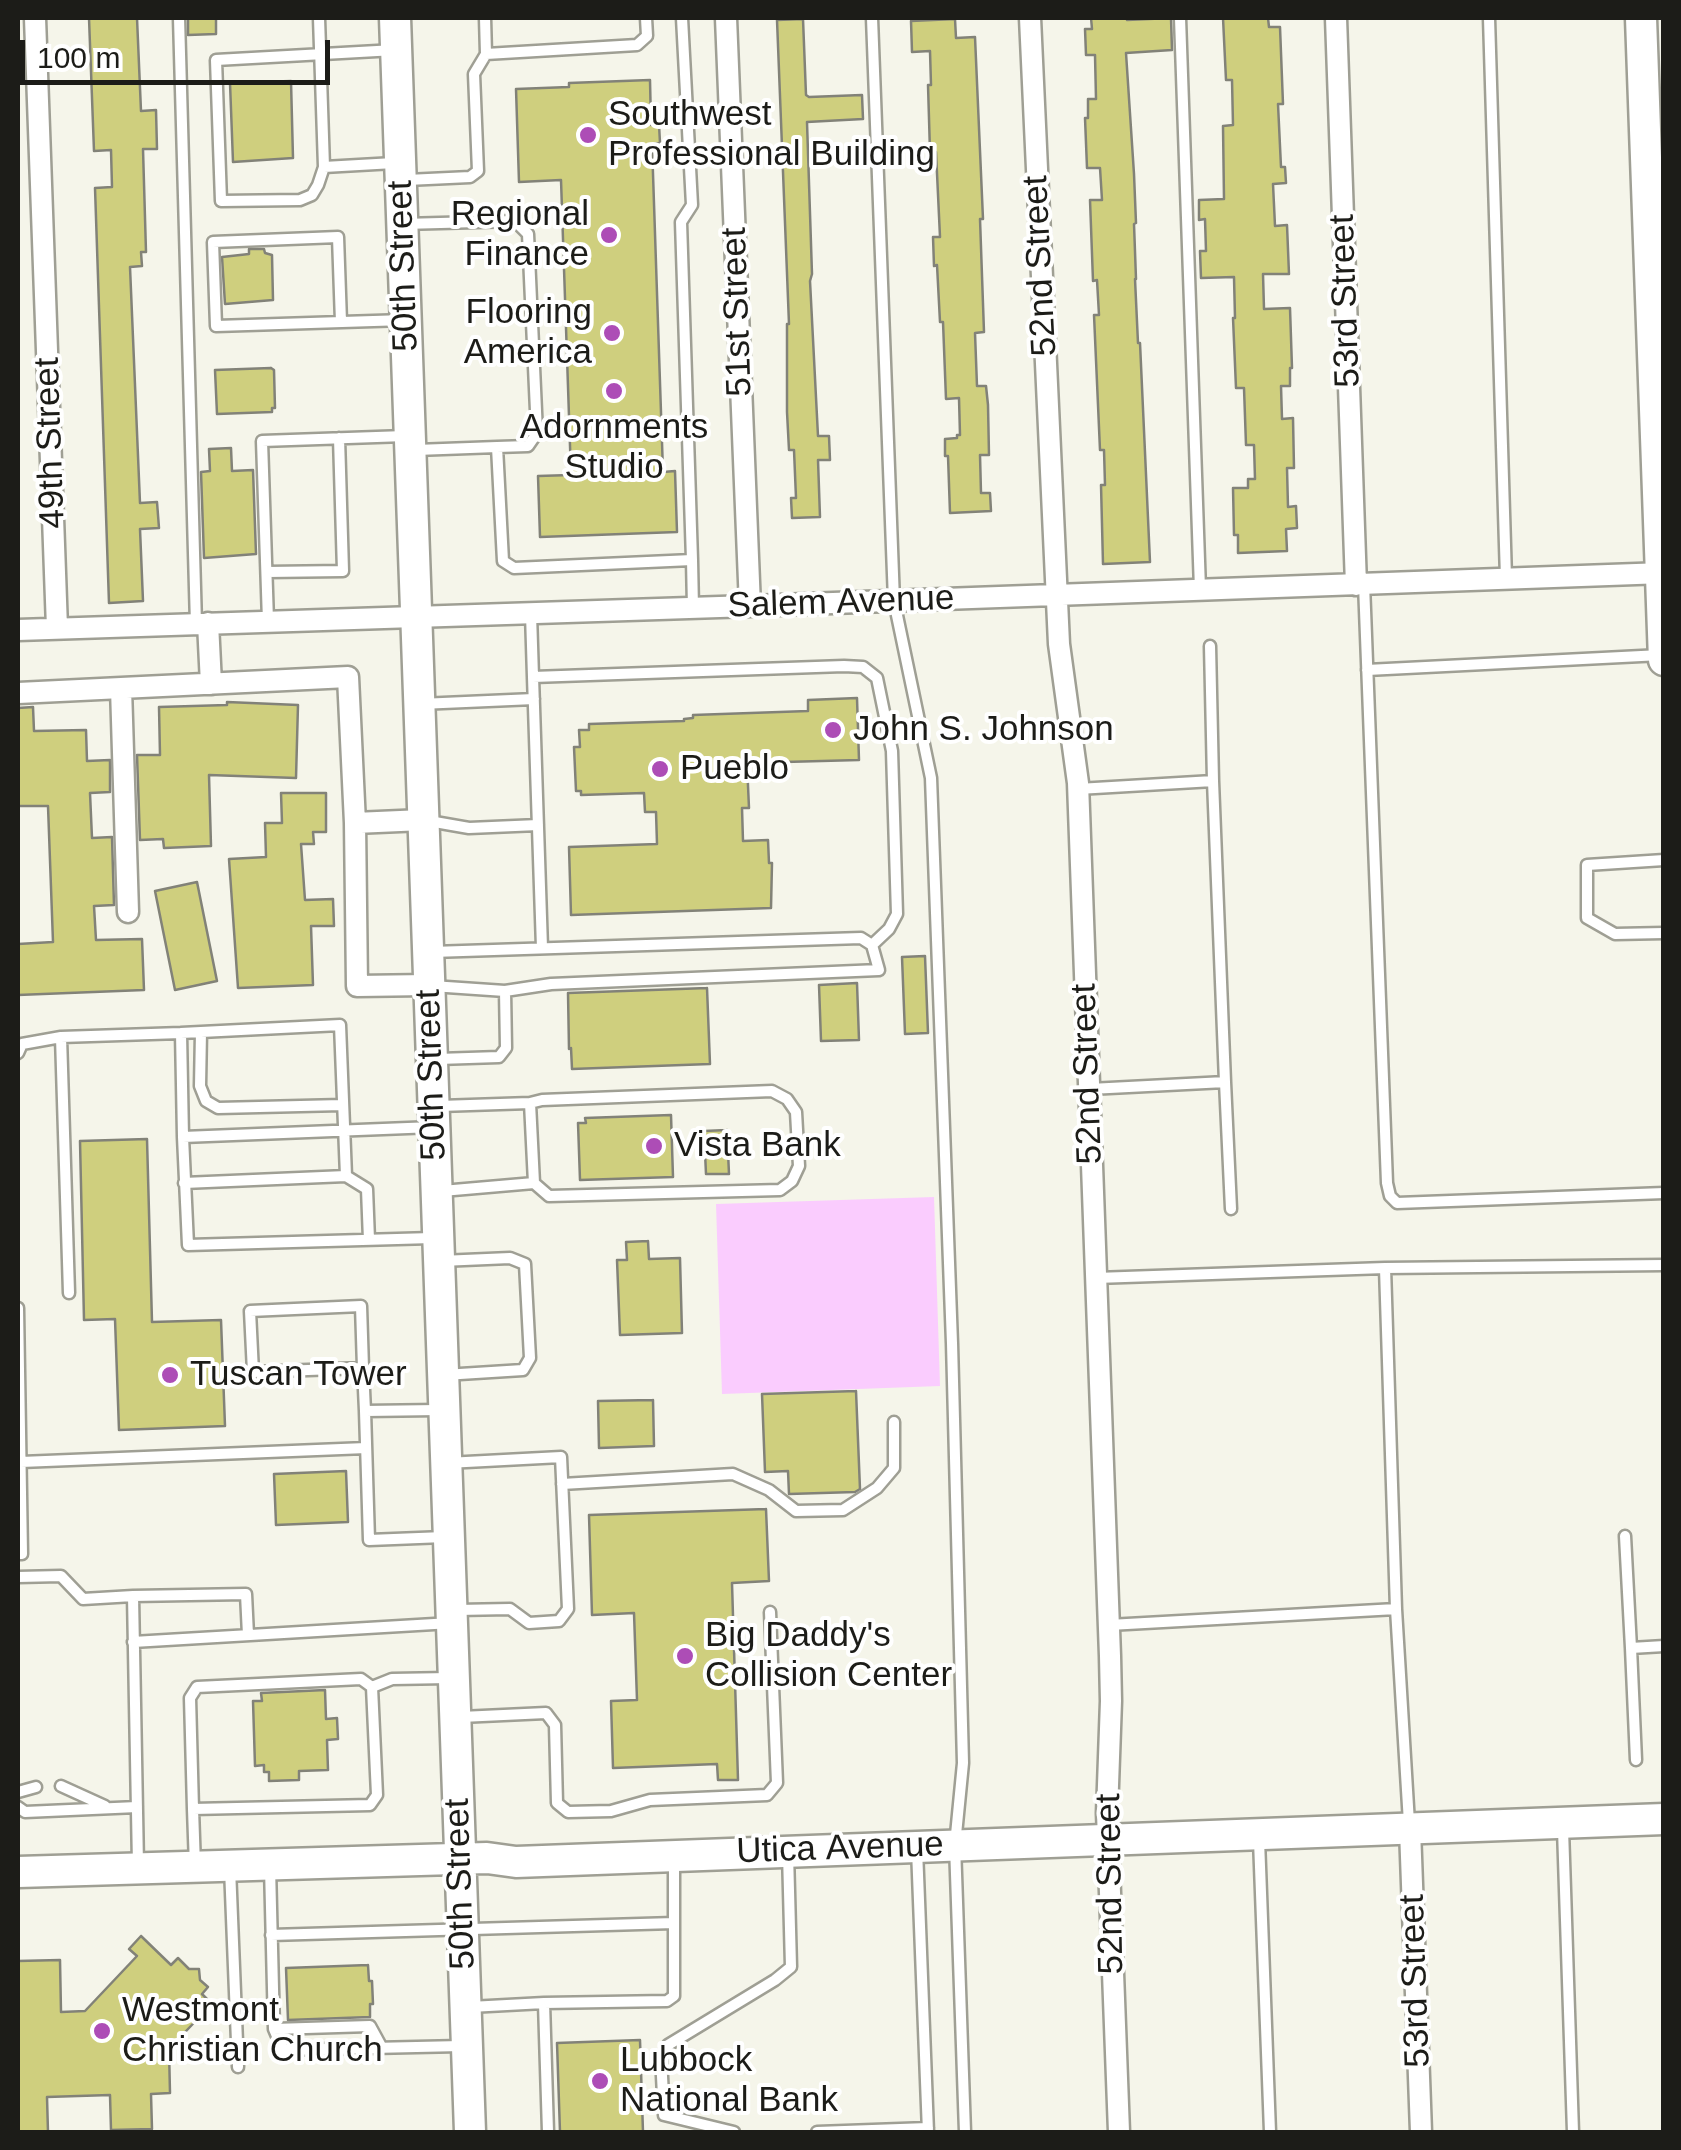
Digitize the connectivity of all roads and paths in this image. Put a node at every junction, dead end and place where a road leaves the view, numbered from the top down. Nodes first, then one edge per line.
1 (35, 18) edge
2 (178, 18) edge
3 (319, 18) edge
4 (395, 18) edge
5 (485, 18) edge
6 (646, 18) edge
7 (682, 18) edge
8 (726, 18) edge
9 (872, 18) edge
10 (1030, 18) edge
11 (1180, 18) edge
12 (1336, 18) edge
13 (1490, 18) edge
14 (1641, 18) edge
15 (396, 50) junction
16 (321, 54) junction
17 (486, 54) junction
18 (324, 167) junction
19 (400, 171) junction
20 (402, 224) junction
21 (406, 320) junction
22 (341, 322) junction
23 (339, 438) junction
24 (410, 443) junction
25 (497, 447) junction
26 (692, 560) junction
27 (267, 572) junction
28 (1662, 573) edge
29 (1506, 579) junction
30 (1360, 584) junction
31 (1200, 590) junction
32 (1056, 596) junction
33 (894, 601) junction
34 (750, 606) junction
35 (693, 608) junction
36 (531, 613) junction
37 (416, 616) junction
38 (268, 622) junction
39 (202, 624) junction
40 (57, 628) junction
41 (18, 630) edge
42 (1210, 646) dead end
43 (1663, 658) edge
44 (1367, 670) junction
45 (533, 677) junction
46 (211, 684) junction
47 (121, 688) junction
48 (18, 693) edge
49 (534, 699) junction
50 (420, 704) junction
51 (1212, 781) junction
52 (1078, 790) junction
53 (424, 820) junction
54 (355, 823) junction
55 (538, 825) junction
56 (1664, 860) edge
57 (128, 912) dead end
58 (1664, 933) edge
59 (872, 945) junction
60 (542, 948) junction
61 (428, 952) junction
62 (428, 986) junction
63 (505, 991) junction
64 (200, 1032) junction
65 (181, 1033) junction
66 (60, 1037) junction
67 (18, 1053) edge
68 (432, 1060) junction
69 (1226, 1082) junction
70 (1089, 1089) junction
71 (530, 1103) junction
72 (342, 1105) junction
73 (433, 1117) junction
74 (344, 1130) junction
75 (183, 1137) junction
76 (346, 1176) junction
77 (534, 1183) junction
78 (184, 1184) junction
79 (436, 1191) junction
80 (1664, 1193) edge
81 (1231, 1209) dead end
82 (368, 1240) junction
83 (439, 1250) junction
84 (1664, 1265) edge
85 (1385, 1268) junction
86 (1096, 1278) junction
87 (69, 1293) dead end
88 (18, 1308) edge
89 (364, 1368) junction
90 (443, 1375) junction
91 (444, 1410) junction
92 (365, 1411) junction
93 (894, 1422) dead end
94 (366, 1448) junction
95 (21, 1462) junction
96 (446, 1463) junction
97 (562, 1484) junction
98 (1626, 1536) dead end
99 (449, 1537) junction
100 (18, 1554) edge
101 (18, 1576) edge
102 (132, 1596) junction
103 (1396, 1610) junction
104 (770, 1612) dead end
105 (452, 1616) junction
106 (1109, 1625) junction
107 (248, 1636) junction
108 (134, 1642) junction
109 (1664, 1646) edge
110 (1632, 1648) junction
111 (454, 1678) junction
112 (372, 1687) junction
113 (455, 1717) junction
114 (1636, 1760) dead end
115 (61, 1786) dead end
116 (36, 1787) dead end
117 (18, 1792) edge
118 (18, 1806) edge
119 (137, 1807) junction
120 (110, 1808) junction
121 (193, 1809) junction
122 (1664, 1820) edge
123 (1562, 1823) junction
124 (1410, 1829) junction
125 (1259, 1834) junction
126 (1108, 1839) junction
127 (955, 1845) junction
128 (917, 1846) junction
129 (788, 1850) junction
130 (674, 1855) junction
131 (460, 1858) junction
132 (270, 1864) junction
133 (230, 1866) junction
134 (195, 1867) junction
135 (138, 1869) junction
136 (18, 1872) edge
137 (674, 1922) junction
138 (463, 1928) junction
139 (271, 1934) junction
140 (544, 2002) junction
141 (466, 2008) junction
142 (274, 2028) junction
143 (467, 2046) junction
144 (382, 2048) junction
145 (238, 2067) dead end
146 (928, 2130) edge
147 (470, 2132) edge
148 (548, 2132) edge
149 (734, 2132) edge
150 (818, 2132) edge
151 (965, 2132) edge
152 (1119, 2132) edge
153 (1270, 2132) edge
154 (1422, 2132) edge
155 (1573, 2132) edge

1 - 40 street, 49th Street
2 - 39 lane
3 - 16 lane
4 - 15 street, 50th Street
5 - 17 lane
6 - 17 lane
7 - 26 lane
8 - 34 street, 51st Street
9 - 33 lane
10 - 32 street, 52nd Street
11 - 31 lane
12 - 30 street, 53rd Street
13 - 29 lane
14 - 28 street
15 - 16 lane
15 - 19 street, 50th Street
16 - 18 lane
16 - 18 lane
17 - 19 lane
18 - 19 lane
19 - 20 street, 50th Street
20 - 21 street, 50th Street
20 - 25 lane
21 - 22 lane
21 - 24 street, 50th Street
22 - 22 lane
23 - 24 lane
23 - 27 lane
23 - 27 lane
24 - 25 lane
24 - 37 street, 50th Street
25 - 26 lane
26 - 35 lane
27 - 38 lane
28 - 29 street, Salem Avenue
28 - 43 street
29 - 30 street, Salem Avenue
30 - 31 street, Salem Avenue
30 - 44 lane
31 - 32 street, Salem Avenue
32 - 33 street, Salem Avenue
32 - 52 street, 52nd Street
33 - 34 street, Salem Avenue
33 - 127 lane
34 - 35 street, Salem Avenue
35 - 36 street, Salem Avenue
36 - 37 street, Salem Avenue
36 - 45 lane
37 - 38 street, Salem Avenue
37 - 50 street, 50th Street
38 - 39 street, Salem Avenue
39 - 40 street, Salem Avenue
39 - 46 street
40 - 41 street, Salem Avenue
42 - 51 lane
43 - 44 lane
44 - 80 lane
45 - 49 lane
45 - 59 lane
46 - 47 street
46 - 54 street
47 - 48 street
47 - 57 street
49 - 50 lane
49 - 55 lane
50 - 53 street, 50th Street
51 - 52 lane
51 - 69 lane
52 - 70 street, 52nd Street
53 - 54 street
53 - 55 lane
53 - 61 street, 50th Street
54 - 62 street
55 - 60 lane
56 - 58 lane
59 - 60 lane
59 - 63 lane
60 - 61 lane
61 - 62 street, 50th Street
62 - 63 lane
62 - 68 street, 50th Street
63 - 68 lane
64 - 65 lane
64 - 72 lane
64 - 72 lane
65 - 66 lane
65 - 75 lane
66 - 67 lane
66 - 87 lane
68 - 73 street, 50th Street
69 - 70 lane
69 - 81 lane
70 - 86 street, 52nd Street
71 - 73 lane
71 - 77 lane
71 - 77 lane
72 - 74 lane
73 - 74 lane
73 - 79 street, 50th Street
74 - 75 lane
74 - 76 lane
75 - 78 lane
76 - 78 lane
76 - 82 lane
77 - 79 lane
78 - 82 lane
79 - 83 street, 50th Street
82 - 83 lane
83 - 90 street, 50th Street
83 - 90 lane
84 - 85 lane
85 - 86 lane
85 - 103 lane
86 - 106 street, 52nd Street
88 - 95 lane
89 - 89 lane
89 - 92 lane
90 - 91 street, 50th Street
91 - 92 lane
91 - 96 street, 50th Street
92 - 94 lane
93 - 97 lane
94 - 95 lane
94 - 99 lane
95 - 100 lane
96 - 97 lane
96 - 99 street, 50th Street
97 - 105 lane
98 - 110 lane
99 - 105 street, 50th Street
101 - 102 lane
102 - 107 lane
102 - 108 lane
103 - 106 lane
103 - 124 lane
104 - 113 lane
105 - 107 lane
105 - 111 street, 50th Street
106 - 126 street, 52nd Street
107 - 108 lane
108 - 119 lane
109 - 110 lane
110 - 114 lane
111 - 112 lane
111 - 113 street, 50th Street
112 - 121 lane
112 - 121 lane
113 - 131 street, 50th Street
115 - 120 lane
116 - 117 lane
118 - 120 lane
119 - 120 lane
119 - 135 lane
121 - 134 lane
122 - 123 street, Utica Avenue
123 - 124 street, Utica Avenue
123 - 155 lane
124 - 125 street, Utica Avenue
124 - 154 street, 53rd Street
125 - 126 street, Utica Avenue
125 - 153 lane
126 - 127 street, Utica Avenue
126 - 152 street, 52nd Street
127 - 128 street, Utica Avenue
127 - 151 lane
128 - 129 street, Utica Avenue
128 - 146 lane
129 - 130 street, Utica Avenue
129 - 149 lane
130 - 131 street, Utica Avenue
130 - 137 lane
131 - 132 street, Utica Avenue
131 - 138 street, 50th Street
132 - 133 street, Utica Avenue
132 - 139 lane
133 - 134 street, Utica Avenue
133 - 145 lane
134 - 135 street, Utica Avenue
135 - 136 street, Utica Avenue
137 - 138 lane
137 - 140 lane
138 - 139 lane
138 - 141 street, 50th Street
139 - 142 lane
140 - 141 lane
140 - 148 lane
141 - 143 street, 50th Street
142 - 144 lane
142 - 144 lane
143 - 144 lane
143 - 147 street, 50th Street
146 - 150 lane

